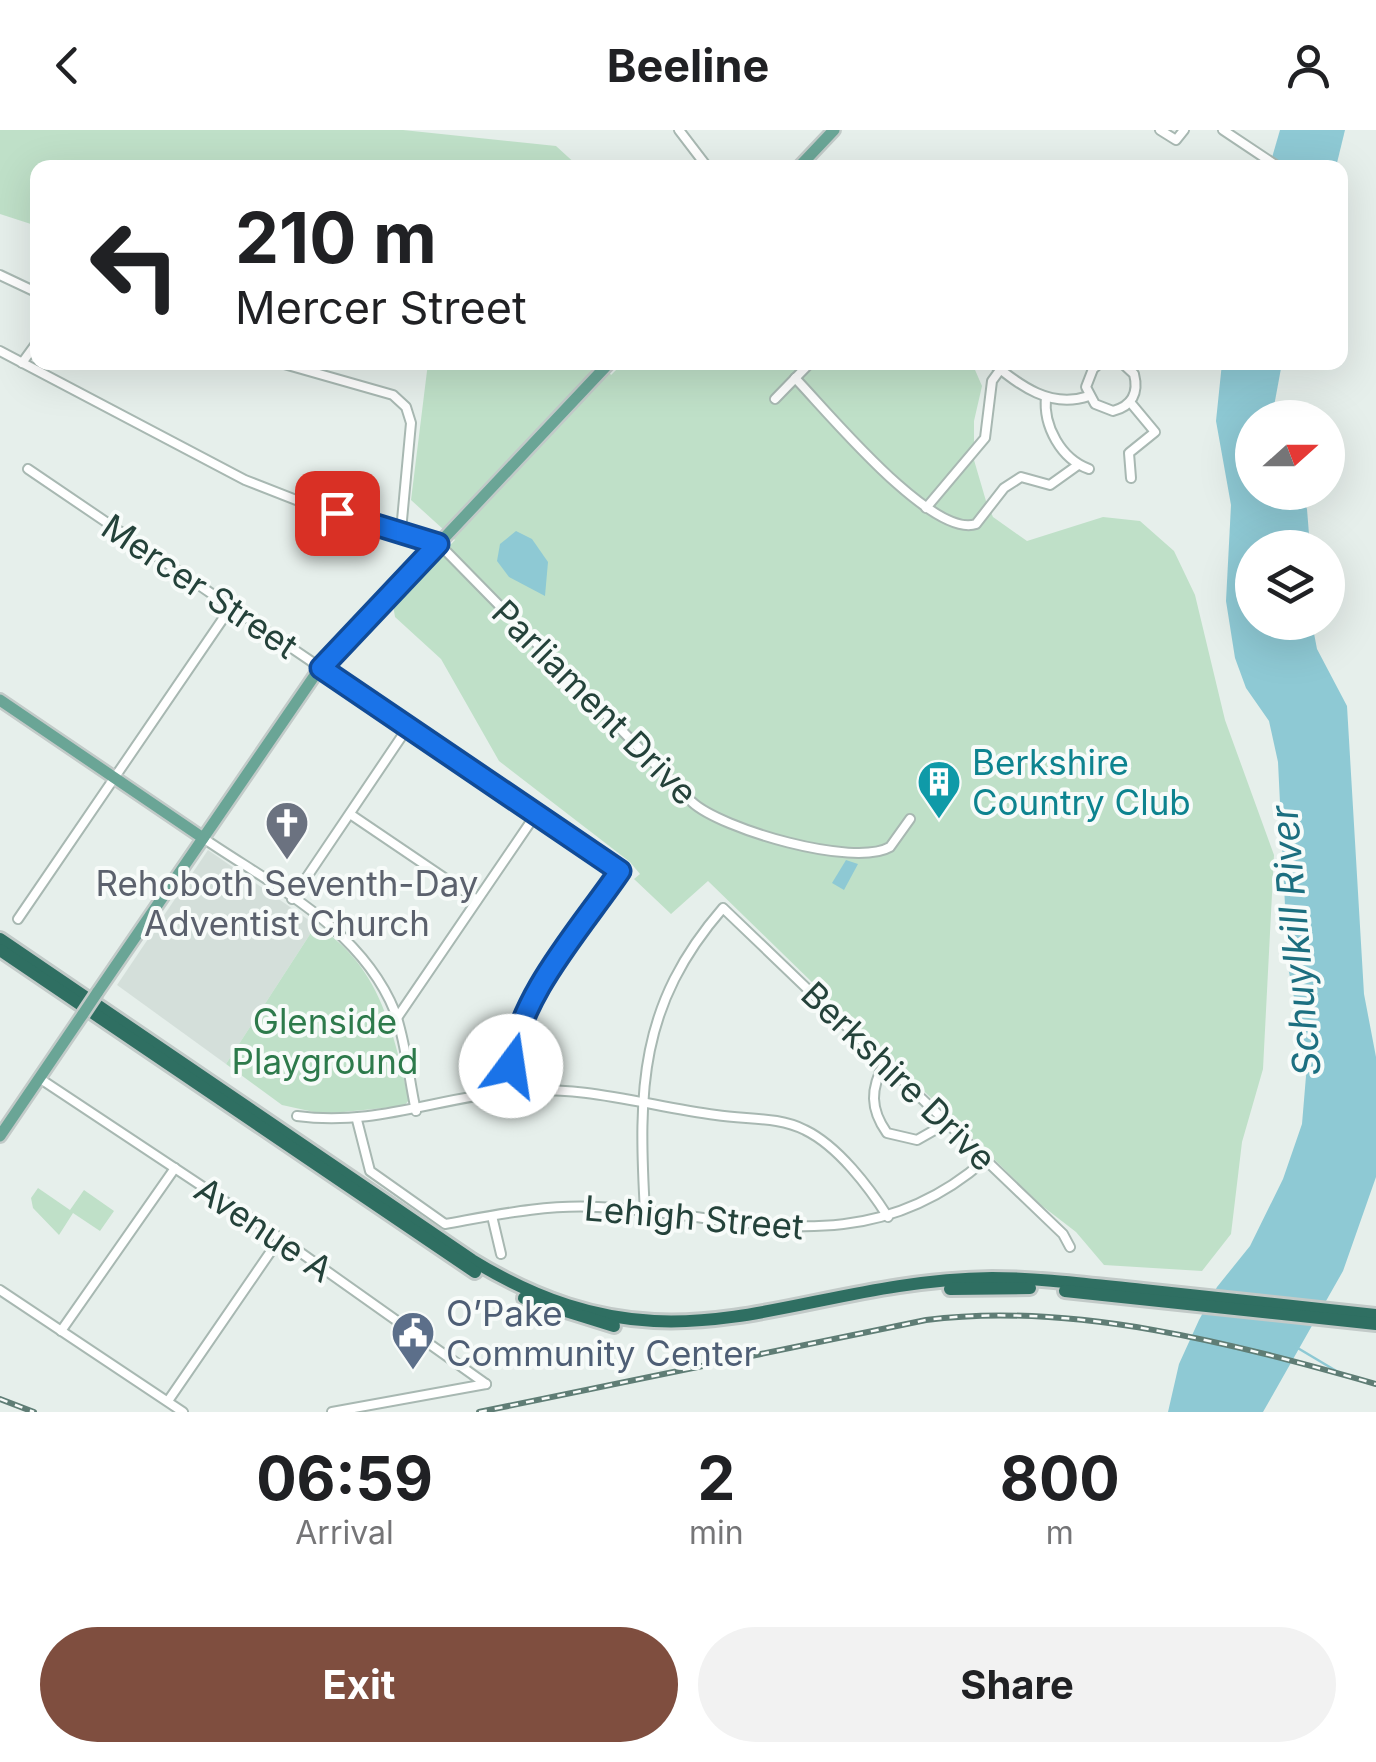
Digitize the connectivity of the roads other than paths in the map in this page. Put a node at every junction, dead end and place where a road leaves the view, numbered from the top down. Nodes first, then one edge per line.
1 (679, 130) edge
2 (834, 130) edge
3 (1160, 130) edge
4 (1184, 130) edge
5 (1223, 130) edge
6 (702, 160) edge
7 (806, 160) edge
8 (1268, 160) edge
9 (0, 275) edge
10 (30, 289) edge
11 (0, 351) edge
12 (30, 352) edge
13 (22, 364) junction
14 (30, 368) edge
15 (34, 370) edge
16 (305, 370) edge
17 (602, 370) edge
18 (803, 370) edge
19 (1000, 370) joint
20 (1095, 370) edge
21 (1130, 370) edge
22 (795, 378) junction
23 (1089, 396) junction
24 (1046, 397) junction
25 (775, 399) dead end
26 (1130, 402) junction
27 (1078, 465) junction
28 (28, 469) dead end
29 (1089, 469) dead end
30 (1130, 478) dead end
31 (926, 508) junction
32 (401, 531) junction
33 (438, 544) junction
34 (231, 607) junction
35 (321, 668) junction
36 (0, 700) edge
37 (408, 727) junction
38 (114, 778) junction
39 (350, 814) junction
40 (536, 814) junction
41 (910, 818) dead end
42 (203, 838) junction
43 (292, 899) junction
44 (477, 900) junction
45 (18, 919) dead end
46 (0, 939) edge
47 (0, 950) edge
48 (397, 1018) junction
49 (885, 1062) junction
50 (40, 1078) junction
51 (510, 1091) junction
52 (642, 1101) junction
53 (416, 1111) junction
54 (296, 1116) dead end
55 (356, 1120) junction
56 (947, 1123) junction
57 (0, 1136) edge
58 (985, 1160) junction
59 (175, 1168) junction
60 (645, 1212) junction
61 (492, 1216) junction
62 (888, 1217) junction
63 (280, 1238) junction
64 (1070, 1247) dead end
65 (502, 1254) dead end
66 (0, 1290) edge
67 (1169, 1298) junction
68 (1376, 1315) edge
69 (1376, 1324) edge
70 (61, 1330) junction
71 (168, 1401) junction
72 (183, 1412) edge
73 (332, 1412) edge

1 - 6 street
2 - 7 main road
3 - 4 street
5 - 8 street
9 - 10 street
11 - 13 street, Parliament Drive
12 - 13 street
13 - 14 street, Parliament Drive
15 - 32 street, Parliament Drive
16 - 32 street
17 - 33 main road
18 - 22 street
19 - 24 street
19 - 31 street
20 - 23 street
21 - 26 street
22 - 25 street
22 - 31 street
23 - 24 street
23 - 26 street
24 - 27 street
26 - 30 street
27 - 29 street
27 - 31 street
28 - 34 street, Mercer Street
32 - 33 street, Parliament Drive
33 - 35 main road
33 - 41 street, Parliament Drive
34 - 35 street, Mercer Street
34 - 38 street
35 - 37 street, Mercer Street
35 - 42 main road
36 - 38 main road
37 - 39 street
37 - 40 street, Mercer Street
38 - 42 main road
38 - 45 street
39 - 43 street
39 - 44 street
40 - 44 street
40 - 51 street, Mercer Street
42 - 43 street
42 - 50 main road, bridge
43 - 48 street
44 - 48 street
46 - 67 highway
47 - 67 highway
48 - 53 street
49 - 52 street, Berkshire Drive
49 - 56 street, Berkshire Drive
49 - 56 street
50 - 57 main road
50 - 59 street, Avenue A
51 - 52 street
51 - 53 street
52 - 60 street
52 - 62 street
53 - 55 street
54 - 55 street
55 - 61 street, Lehigh Street
56 - 58 street, Berkshire Drive
58 - 62 street, Lehigh Street
58 - 64 street, Berkshire Drive
59 - 63 street, Avenue A
59 - 70 street
60 - 61 street, Lehigh Street
60 - 62 street, Lehigh Street
61 - 65 street
63 - 71 street
63 - 73 street, Avenue A
66 - 70 street
67 - 68 highway
67 - 69 highway
70 - 71 street
71 - 72 street

